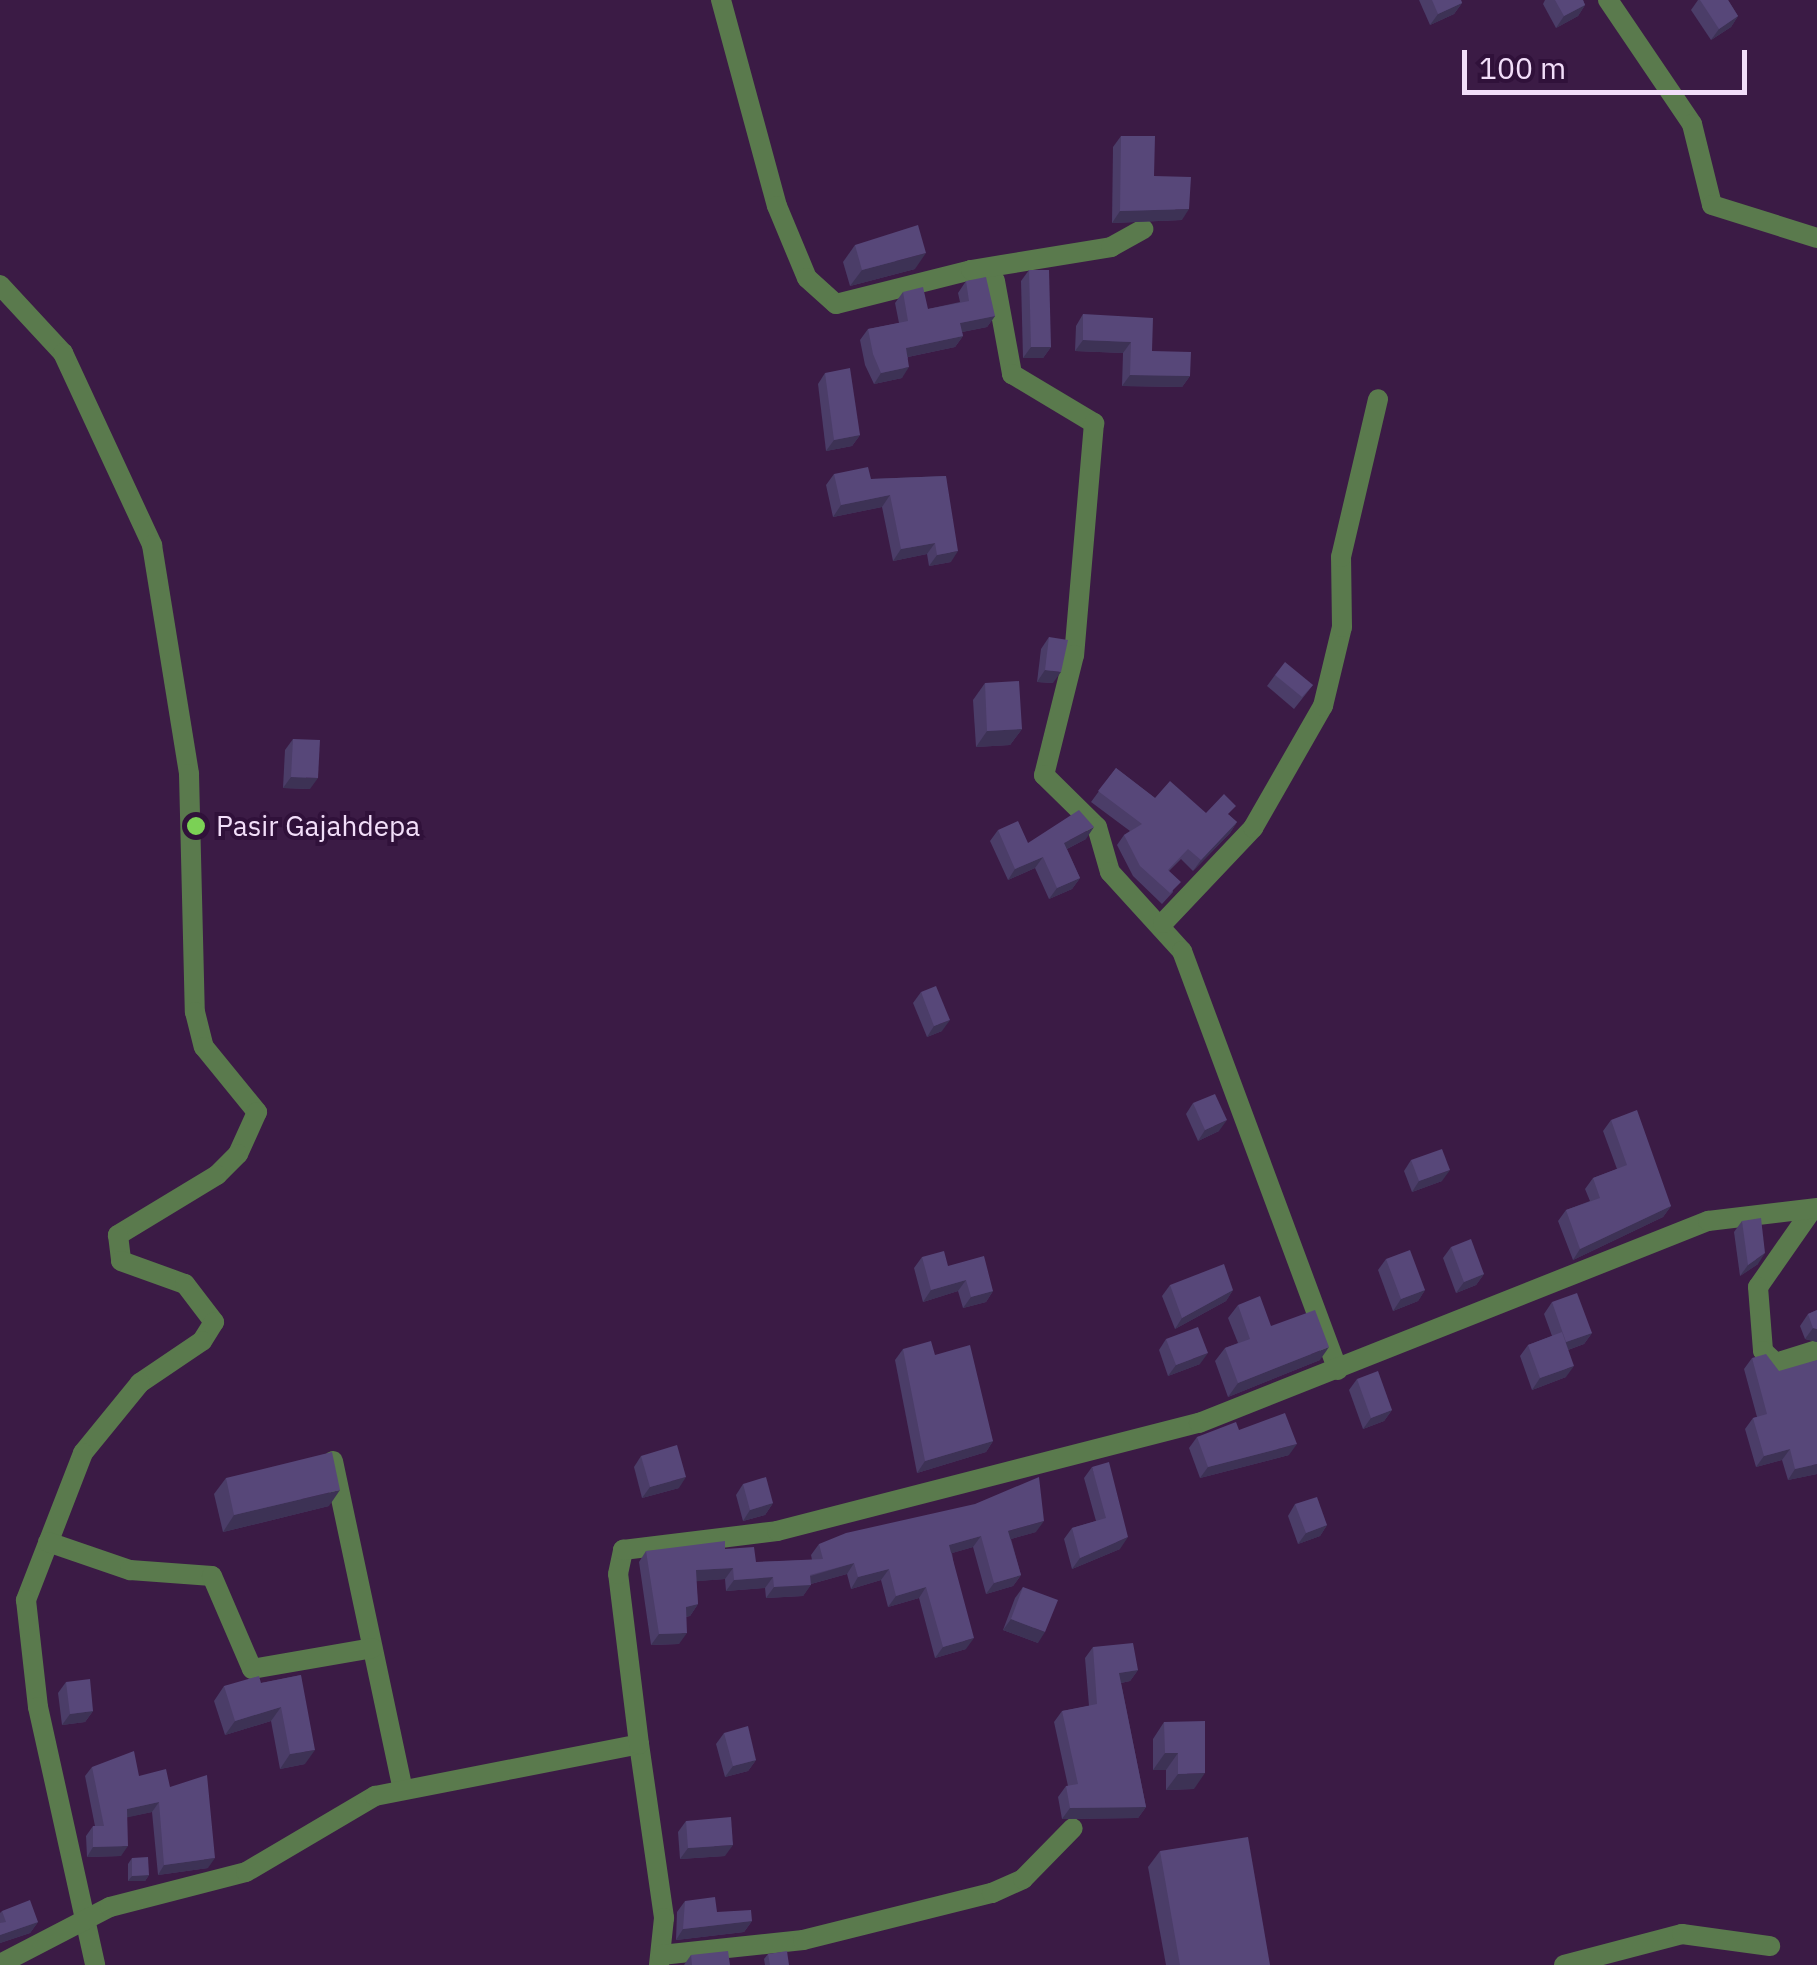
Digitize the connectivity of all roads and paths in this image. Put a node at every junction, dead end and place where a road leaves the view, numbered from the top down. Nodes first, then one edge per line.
1 (721, 0) edge
2 (1608, 0) edge
3 (1142, 229) dead end
4 (1817, 238) edge
5 (971, 270) junction
6 (0, 284) edge
7 (1378, 399) dead end
8 (1163, 923) junction
9 (1813, 1211) edge
10 (1817, 1350) edge
11 (1338, 1370) junction
12 (333, 1461) edge
13 (48, 1542) junction
14 (372, 1648) junction
15 (639, 1744) junction
16 (403, 1789) junction
17 (1073, 1828) dead end
18 (88, 1918) junction
19 (1770, 1946) dead end
20 (660, 1960) edge
21 (0, 1964) edge
22 (94, 1965) edge
23 (1564, 1965) edge

1 - 5 street
2 - 4 street
3 - 5 street
5 - 8 street
6 - 13 street
7 - 8 street
8 - 11 street
9 - 10 street
9 - 11 street
11 - 15 street
12 - 14 street
13 - 14 street
13 - 18 street
14 - 16 street
15 - 16 street
15 - 20 street
16 - 18 street
17 - 20 street
18 - 21 street
18 - 22 street
19 - 23 street

